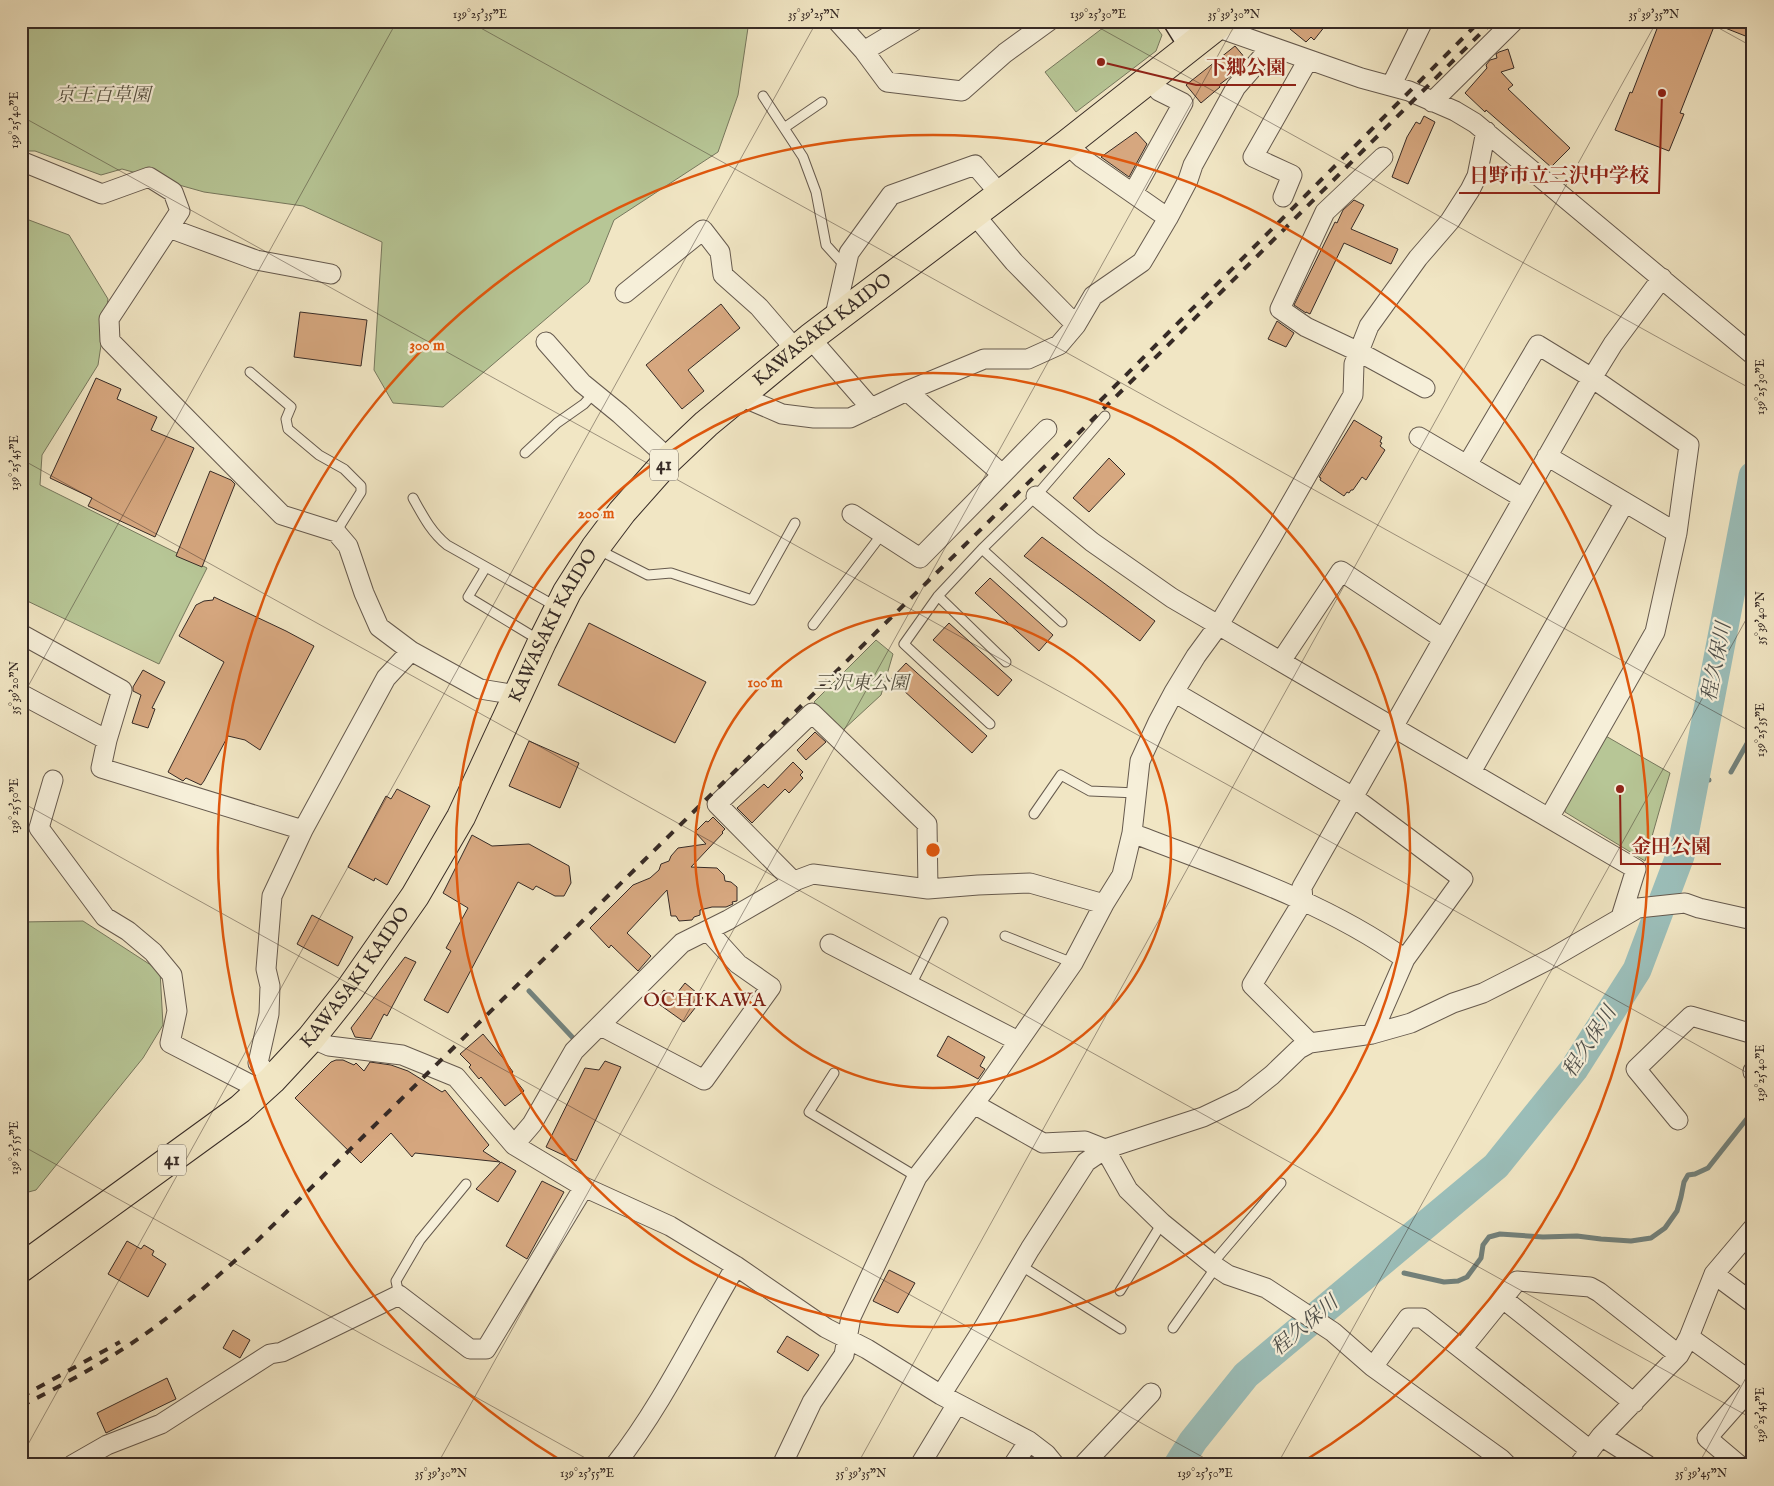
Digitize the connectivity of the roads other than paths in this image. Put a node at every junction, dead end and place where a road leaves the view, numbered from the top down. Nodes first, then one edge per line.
1 (837, 21) edge
2 (914, 21) edge
3 (1049, 21) edge
4 (1177, 21) edge
5 (1423, 21) edge
6 (1514, 21) edge
7 (1220, 24) edge
8 (1192, 45) junction
9 (1271, 47) junction
10 (864, 51) junction
11 (1308, 60) junction
12 (1150, 78) junction
13 (1391, 86) junction
14 (763, 96) dead end
15 (822, 102) dead end
16 (1432, 102) junction
17 (784, 128) junction
18 (1486, 131) junction
19 (1068, 144) junction
20 (1383, 157) dead end
21 (21, 161) edge
22 (1133, 193) junction
23 (1000, 194) junction
24 (1283, 197) dead end
25 (974, 214) junction
26 (1168, 218) junction
27 (169, 228) junction
28 (845, 266) junction
29 (331, 274) dead end
30 (1662, 278) junction
31 (625, 293) dead end
32 (834, 320) junction
33 (1076, 326) junction
34 (546, 342) dead end
35 (803, 344) junction
36 (1359, 352) junction
37 (1753, 355) edge
38 (250, 372) dead end
39 (1592, 378) junction
40 (1425, 388) dead end
41 (907, 391) junction
42 (594, 393) junction
43 (740, 396) junction
44 (871, 408) junction
45 (1105, 416) dead end
46 (1046, 429) dead end
47 (1419, 438) dead end
48 (525, 453) dead end
49 (1548, 456) junction
50 (669, 459) junction
51 (1467, 465) junction
52 (1002, 474) junction
53 (1036, 496) junction
54 (413, 498) dead end
55 (1523, 498) junction
56 (1625, 502) junction
57 (852, 514) dead end
58 (796, 523) dead end
59 (336, 532) junction
60 (1677, 533) junction
61 (882, 534) junction
62 (595, 548) junction
63 (982, 549) junction
64 (486, 568) junction
65 (938, 596) junction
66 (559, 608) junction
67 (1062, 622) dead end
68 (813, 626) dead end
69 (1218, 626) junction
70 (21, 634) edge
71 (1442, 638) junction
72 (542, 642) junction
73 (411, 651) junction
74 (1281, 661) junction
75 (1006, 662) dead end
76 (1174, 692) junction
77 (21, 694) edge
78 (517, 695) junction
79 (990, 724) dead end
80 (1392, 727) junction
81 (107, 740) junction
82 (1472, 772) junction
83 (53, 780) dead end
84 (1137, 793) junction
85 (1354, 797) junction
86 (1034, 814) dead end
87 (1549, 818) junction
88 (303, 830) junction
89 (1132, 834) junction
90 (794, 882) junction
91 (928, 889) junction
92 (1302, 901) junction
93 (1104, 904) junction
94 (1621, 917) junction
95 (1753, 920) edge
96 (943, 922) dead end
97 (708, 931) junction
98 (1005, 936) dead end
99 (830, 944) dead end
100 (1405, 959) junction
101 (1073, 963) junction
102 (911, 985) junction
103 (601, 1026) junction
104 (1372, 1034) junction
105 (1753, 1034) edge
106 (311, 1038) junction
107 (1018, 1041) junction
108 (1310, 1043) junction
109 (834, 1073) dead end
110 (266, 1085) junction
111 (974, 1104) junction
112 (1678, 1120) dead end
113 (514, 1145) junction
114 (1105, 1149) junction
115 (917, 1177) junction
116 (1281, 1183) dead end
117 (466, 1184) dead end
118 (584, 1187) junction
119 (1162, 1223) junction
120 (1753, 1228) edge
121 (1020, 1265) junction
122 (736, 1266) junction
123 (1214, 1266) junction
124 (21, 1268) edge
125 (1714, 1274) junction
126 (1120, 1291) dead end
127 (399, 1295) junction
128 (1502, 1298) junction
129 (1753, 1303) edge
130 (1173, 1328) dead end
131 (1121, 1329) dead end
132 (1689, 1337) junction
133 (847, 1339) junction
134 (1462, 1349) junction
135 (1679, 1355) junction
136 (1373, 1367) junction
137 (1753, 1384) edge
138 (1151, 1392) dead end
139 (949, 1400) junction
140 (1634, 1402) junction
141 (1029, 1441) junction
142 (1596, 1443) junction
143 (72, 1465) edge
144 (615, 1465) edge
145 (782, 1465) edge
146 (920, 1465) edge
147 (1013, 1465) edge
148 (1056, 1465) edge
149 (1083, 1465) edge
150 (1507, 1465) edge
151 (1579, 1465) edge
152 (1647, 1465) edge
153 (1739, 1465) edge

1 - 10 street
2 - 10 street
3 - 10 street
4 - 8 street
5 - 13 street
6 - 16 street
7 - 8 main road, KAWASAKI KAIDO / 41
7 - 9 street
8 - 12 main road, KAWASAKI KAIDO / 41
9 - 11 street
9 - 26 street
11 - 13 street
11 - 24 street
12 - 19 main road, KAWASAKI KAIDO / 41
12 - 22 street
13 - 16 street
14 - 17 lane
15 - 17 lane
16 - 18 street
17 - 28 lane
18 - 30 street
18 - 36 street
19 - 22 street
19 - 23 main road, KAWASAKI KAIDO / 41
20 - 36 street
21 - 27 street
22 - 26 street
23 - 25 main road, KAWASAKI KAIDO / 41
23 - 28 street
25 - 32 main road, KAWASAKI KAIDO / 41
25 - 33 street
26 - 33 street
27 - 29 street
27 - 59 street
28 - 32 street
30 - 37 street
30 - 39 street
31 - 35 street
32 - 35 main road, KAWASAKI KAIDO / 41
33 - 41 street
34 - 42 street
35 - 43 main road, KAWASAKI KAIDO / 41
35 - 44 street
36 - 40 street
36 - 69 street
38 - 59 lane
39 - 49 street
39 - 51 street
39 - 60 street
41 - 44 street
41 - 52 street
42 - 48 lane
42 - 50 street
43 - 44 street
43 - 50 main road, KAWASAKI KAIDO / 41
45 - 53 lane
46 - 52 street
47 - 51 street
49 - 55 street
49 - 56 street
50 - 62 main road, KAWASAKI KAIDO / 41
51 - 55 street
52 - 61 street
53 - 63 lane
53 - 69 street
54 - 64 lane
55 - 71 street
56 - 60 street
56 - 82 street
57 - 61 street
58 - 62 lane
59 - 73 street
60 - 87 street
61 - 68 lane
62 - 66 main road, KAWASAKI KAIDO / 41
63 - 65 lane
63 - 67 lane
64 - 66 lane
64 - 72 lane
65 - 75 lane
65 - 79 lane
66 - 72 main road, KAWASAKI KAIDO / 41
69 - 74 street
69 - 76 street
70 - 81 street
71 - 74 street
71 - 80 street
72 - 78 main road, KAWASAKI KAIDO / 41
73 - 78 street
73 - 88 street
74 - 80 street
76 - 84 street
76 - 85 street
77 - 81 street
78 - 106 main road, KAWASAKI KAIDO / 41
80 - 82 street
80 - 85 street
81 - 88 street
82 - 87 street
83 - 110 street
84 - 86 lane
84 - 89 street
85 - 92 street
85 - 100 street
87 - 94 street
88 - 110 street
89 - 92 street
89 - 93 street
90 - 91 street
90 - 91 street
90 - 97 street
91 - 93 street
92 - 100 street
92 - 108 street
93 - 101 street
94 - 95 street
94 - 104 street
96 - 102 lane
97 - 103 street
97 - 103 street
98 - 101 lane
99 - 102 street
100 - 104 street
101 - 107 street
102 - 107 street
103 - 113 street
104 - 108 street
105 - 112 street
106 - 110 main road, KAWASAKI KAIDO / 41
106 - 113 street
107 - 111 street
108 - 114 street
109 - 115 lane
110 - 124 main road, KAWASAKI KAIDO / 41
111 - 114 street
111 - 115 street
113 - 118 street
114 - 119 street
114 - 121 street
115 - 133 street
116 - 123 lane
117 - 127 lane
118 - 122 street
118 - 127 street
119 - 123 street
119 - 126 lane
120 - 125 street
121 - 131 lane
121 - 139 street
122 - 133 street
122 - 144 street
123 - 130 lane
123 - 136 street
125 - 129 street
125 - 132 street
127 - 143 street
128 - 134 street
128 - 135 street
128 - 140 street
132 - 135 street
132 - 137 street
133 - 139 street
133 - 145 street
134 - 136 street
134 - 142 street
135 - 140 street
136 - 150 street
137 - 153 street
138 - 149 street
139 - 141 street
139 - 146 street
140 - 142 street
141 - 147 street
141 - 148 street
142 - 151 street
142 - 152 street

